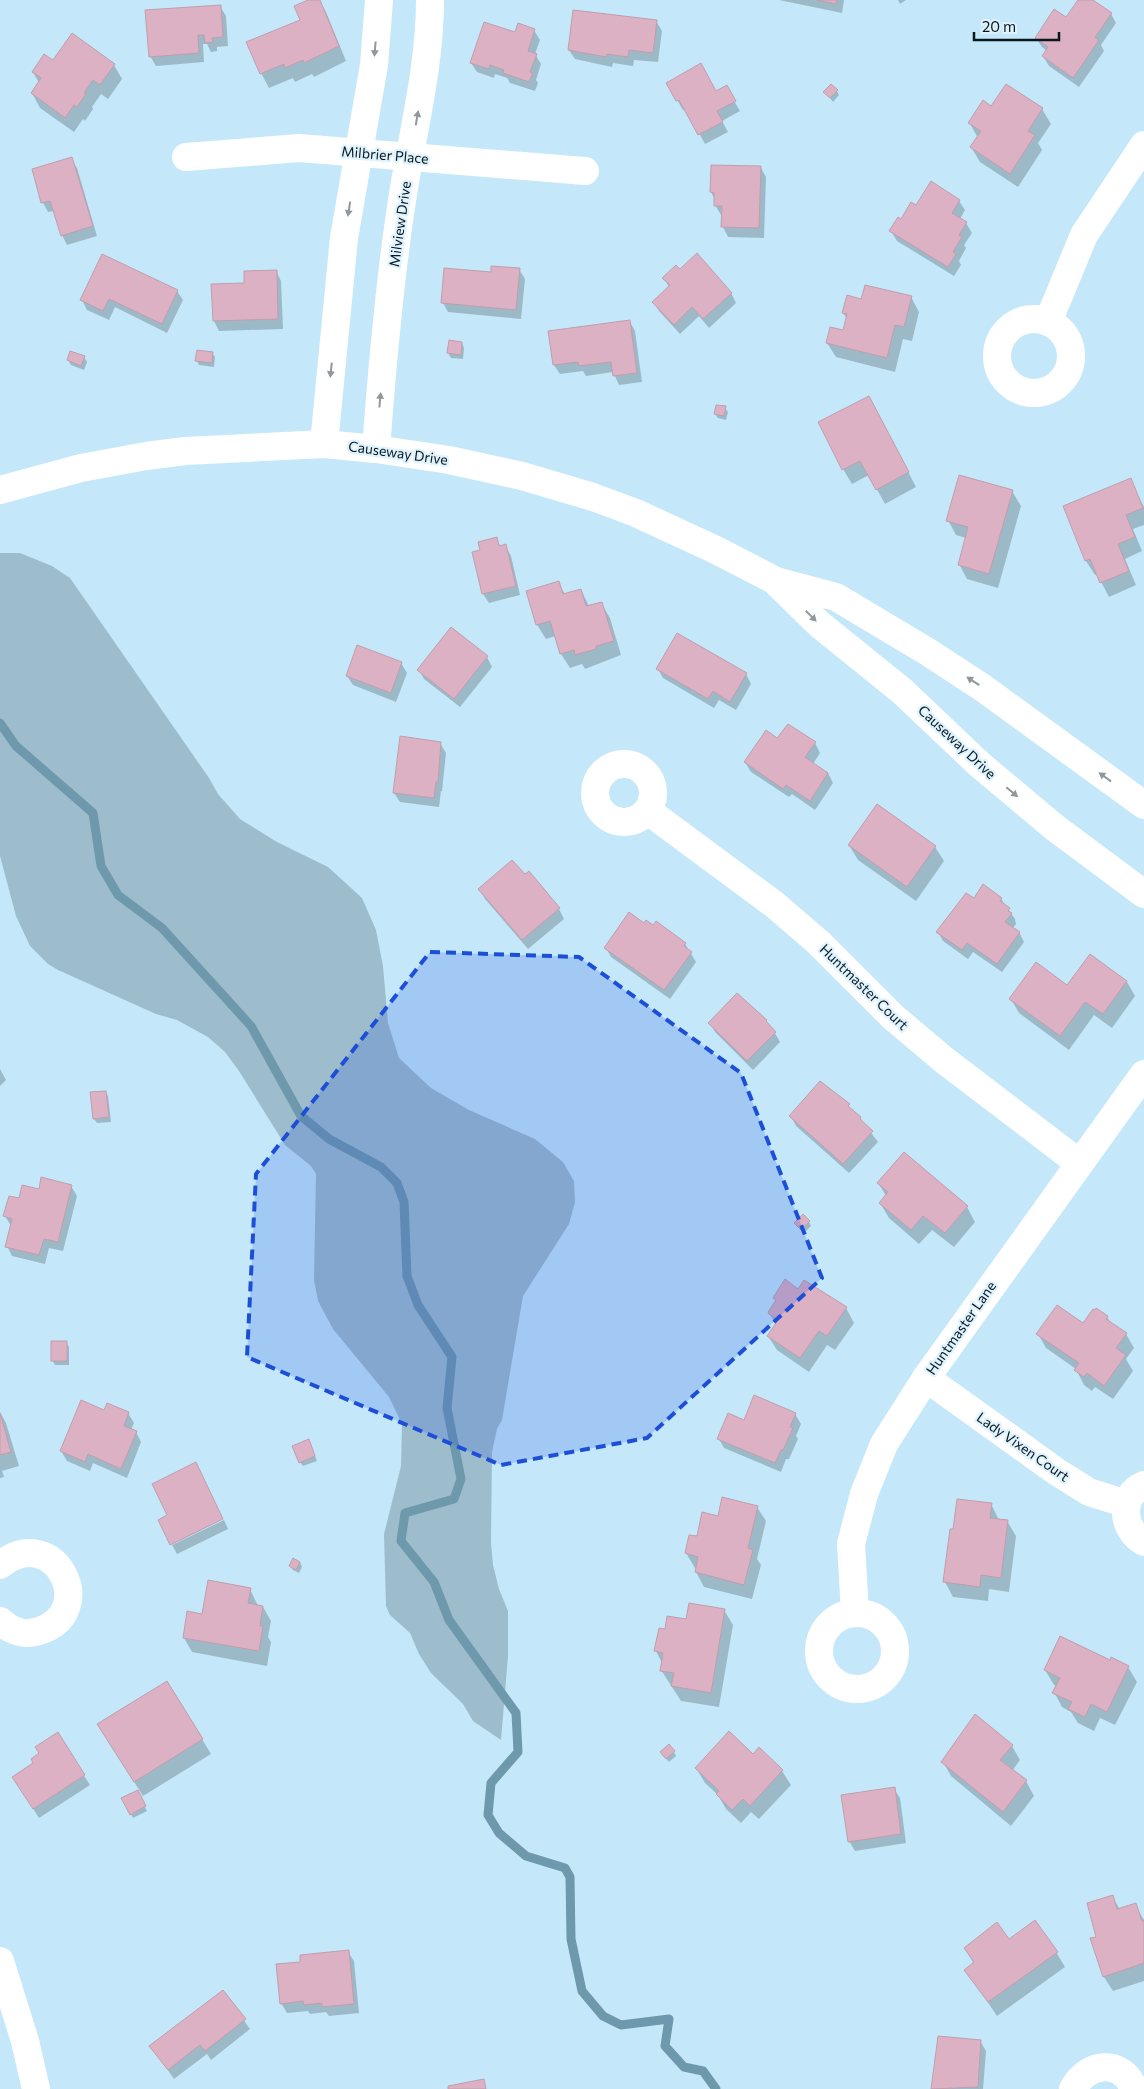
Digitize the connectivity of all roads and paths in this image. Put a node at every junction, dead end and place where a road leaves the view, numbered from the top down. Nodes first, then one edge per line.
1 (379, 0) edge
2 (430, 0) edge
3 (1144, 145) edge
4 (358, 152) junction
5 (186, 157) dead end
6 (410, 157) junction
7 (585, 171) dead end
8 (1048, 322) dead end
9 (324, 444) junction
10 (376, 449) junction
11 (0, 490) edge
12 (776, 582) junction
13 (1144, 805) edge
14 (648, 811) dead end
15 (1144, 894) edge
16 (1144, 1074) edge
17 (1079, 1163) junction
18 (926, 1378) junction
19 (1135, 1494) edge
20 (1144, 1542) edge
21 (0, 1565) edge
22 (855, 1613) dead end
23 (0, 1621) edge
24 (0, 1961) edge
25 (1138, 2086) edge
26 (36, 2089) edge
27 (1073, 2089) edge

1 -> 4 street
6 -> 2 street, Milview Drive
3 - 8 street
4 - 5 street, Milbrier Place
4 - 6 street, Milbrier Place
4 -> 9 street
6 - 7 street, Milbrier Place
10 -> 6 street, Milview Drive
9 - 10 street, Causeway Drive
9 - 11 street, Causeway Drive
10 - 12 street, Causeway Drive
13 -> 12 street, Causeway Drive
12 -> 15 street, Causeway Drive
14 - 17 street, Huntmaster Court
16 - 17 street, Huntmaster Lane
17 - 18 street, Huntmaster Lane
18 - 19 street, Lady Vixen Court
18 - 22 street, Huntmaster Lane
19 - 20 street, Lady Vixen Court
21 - 23 street
24 - 26 street
25 - 27 street

